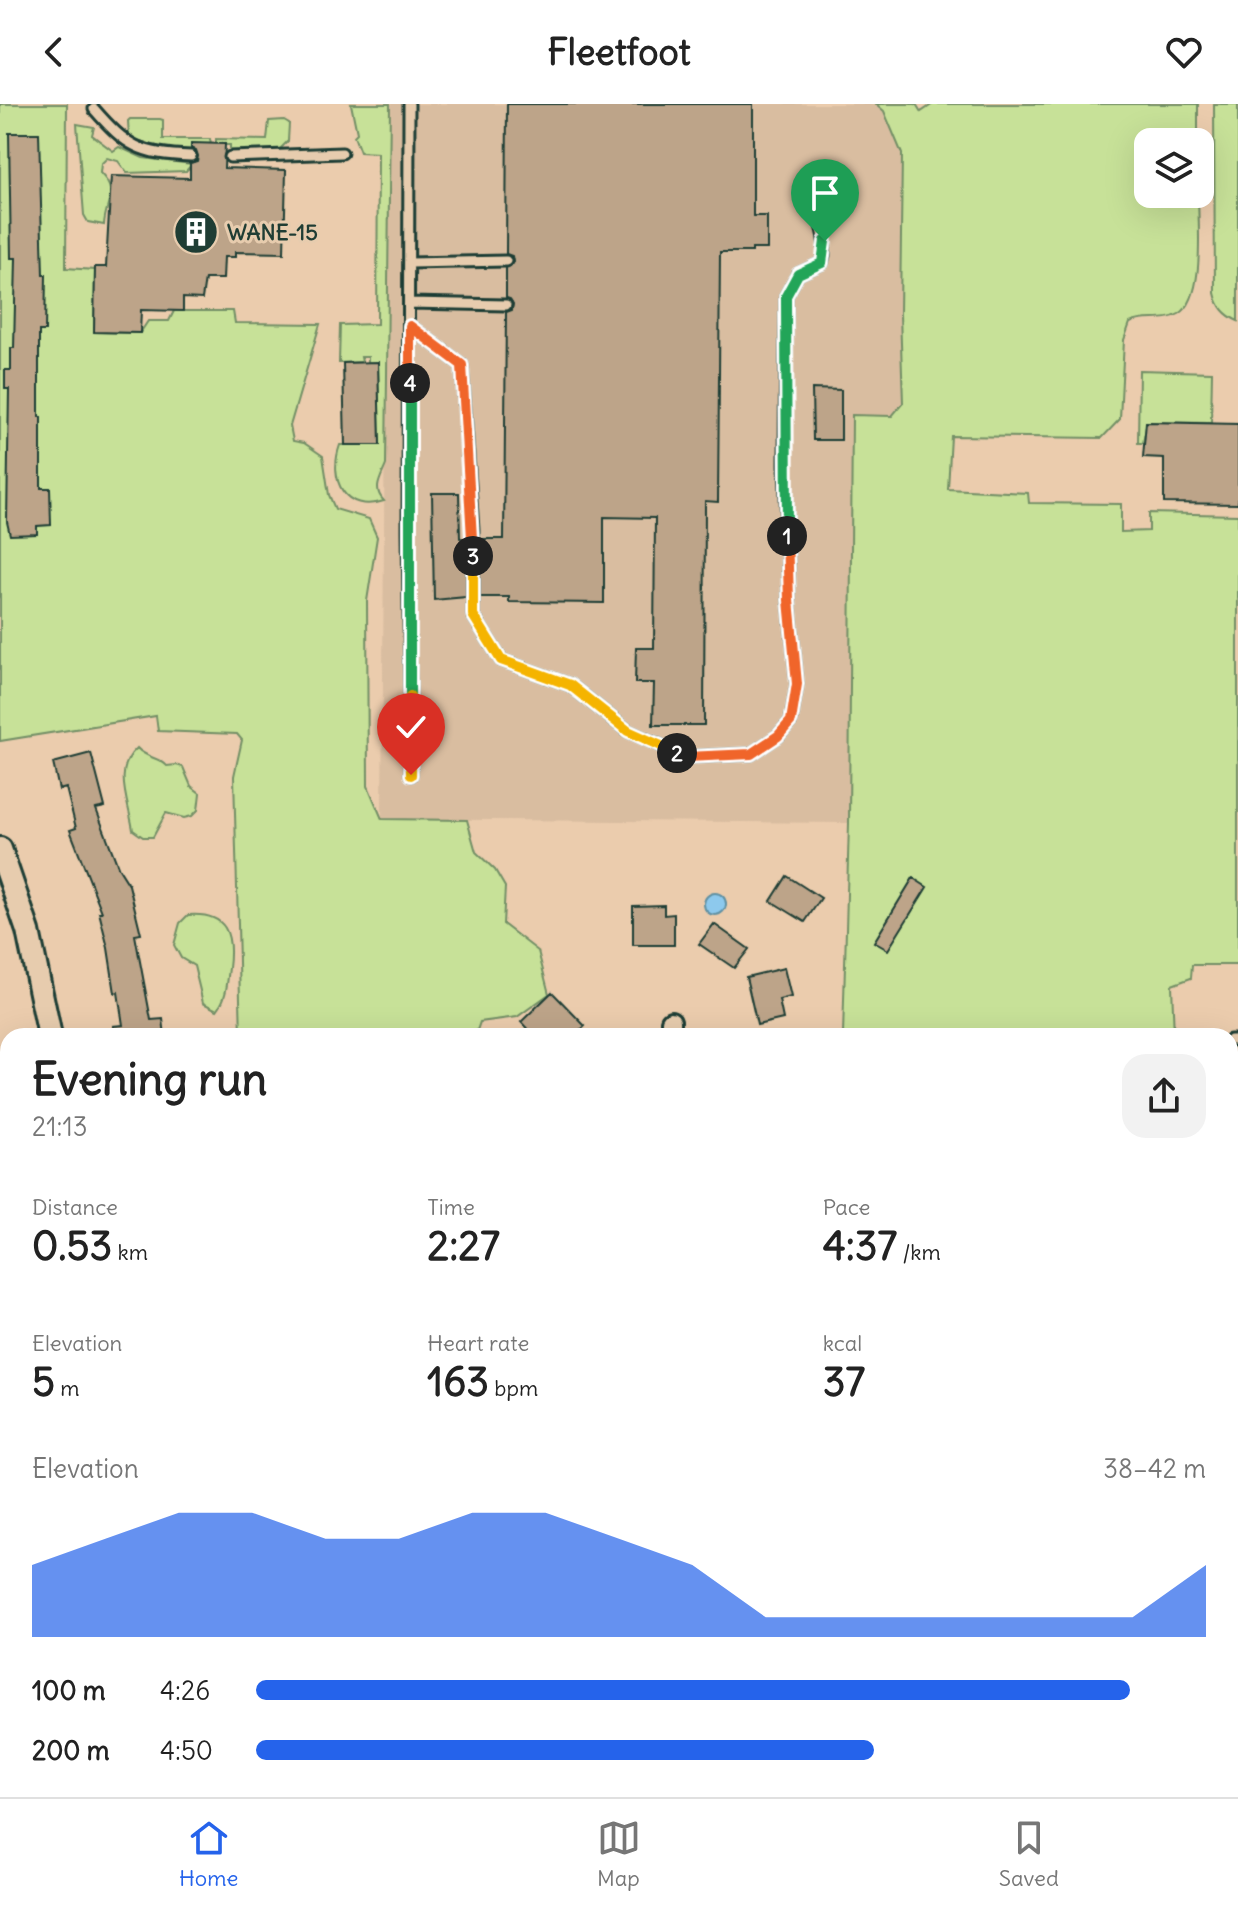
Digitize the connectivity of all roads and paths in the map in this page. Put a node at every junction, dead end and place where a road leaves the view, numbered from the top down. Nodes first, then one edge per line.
1 (409, 104) edge
2 (94, 109) dead end
3 (342, 153) dead end
4 (191, 156) dead end
5 (230, 157) dead end
6 (814, 203) dead end
7 (506, 261) dead end
8 (410, 263) junction
9 (410, 303) junction
10 (506, 305) dead end
11 (410, 326) junction
12 (411, 775) dead end
13 (0, 849) edge
14 (48, 1028) edge

1 - 8 lane
2 - 4 lane
3 - 5 lane
6 - 11 lane
7 - 8 lane
8 - 9 lane
9 - 10 lane
9 - 11 lane
11 - 12 lane
13 - 14 street

